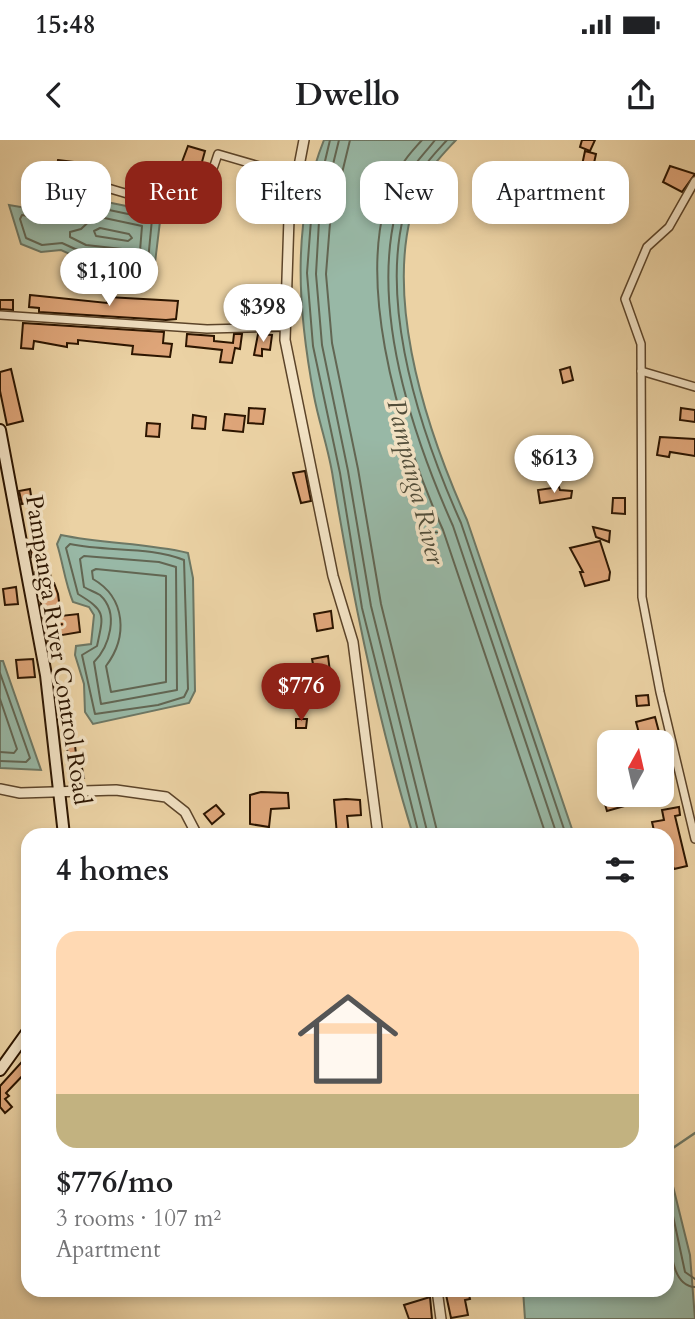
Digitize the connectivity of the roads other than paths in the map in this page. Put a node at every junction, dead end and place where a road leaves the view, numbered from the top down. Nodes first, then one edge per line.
1 (304, 140) edge
2 (243, 161) edge
3 (300, 161) edge
4 (695, 181) edge
5 (111, 188) edge
6 (289, 224) edge
7 (0, 315) edge
8 (284, 327) junction
9 (640, 371) junction
10 (695, 387) edge
11 (0, 430) edge
12 (0, 789) edge
13 (61, 792) junction
14 (64, 828) edge
15 (193, 828) edge
16 (377, 828) edge
17 (695, 839) edge
18 (21, 1041) edge
19 (0, 1070) edge
20 (438, 1297) edge
21 (441, 1319) edge

1 - 3 street
2 - 5 street
4 - 9 street
6 - 8 street
7 - 8 street
8 - 16 street
9 - 10 street
9 - 17 street
11 - 13 main road, Pampanga River Control Road
12 - 13 street
13 - 14 main road, Pampanga River Control Road
13 - 15 street
18 - 19 main road
20 - 21 street

